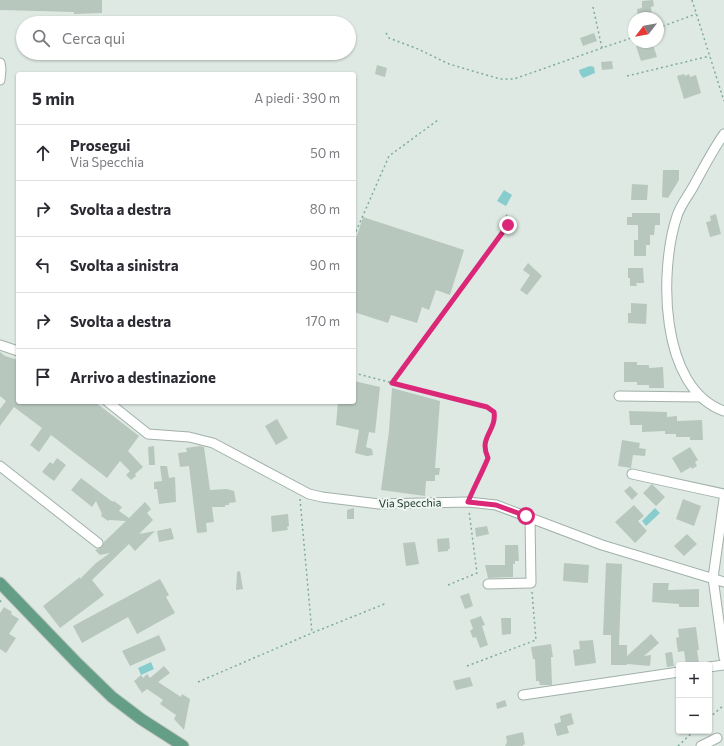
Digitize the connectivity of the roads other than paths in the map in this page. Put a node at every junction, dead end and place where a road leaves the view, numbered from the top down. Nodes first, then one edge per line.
1 (0, 63) edge
2 (0, 80) edge
3 (724, 134) edge
4 (0, 345) edge
5 (16, 351) edge
6 (619, 396) dead end
7 (701, 397) junction
8 (110, 404) edge
9 (724, 411) edge
10 (0, 466) edge
11 (632, 474) dead end
12 (724, 494) edge
13 (724, 499) edge
14 (553, 515) dead end
15 (530, 518) junction
16 (547, 524) junction
17 (98, 543) dead end
18 (712, 578) junction
19 (724, 582) edge
20 (0, 583) edge
21 (488, 584) dead end
22 (724, 658) edge
23 (724, 665) edge
24 (712, 667) edge
25 (676, 672) edge
26 (523, 695) dead end
27 (717, 738) dead end
28 (183, 746) edge
29 (701, 746) edge

1 - 2 street
3 - 7 street
4 - 5 street
6 - 7 street
7 - 9 street
8 - 15 street, Via Specchia
10 - 17 street
11 - 12 street
13 - 18 street
14 - 16 street
15 - 16 street, Via Specchia
15 - 21 street
16 - 18 street, Via Specchia
18 - 19 street, Via Specchia
18 - 22 street
20 - 28 main road
23 - 24 street
25 - 26 street
27 - 29 street

